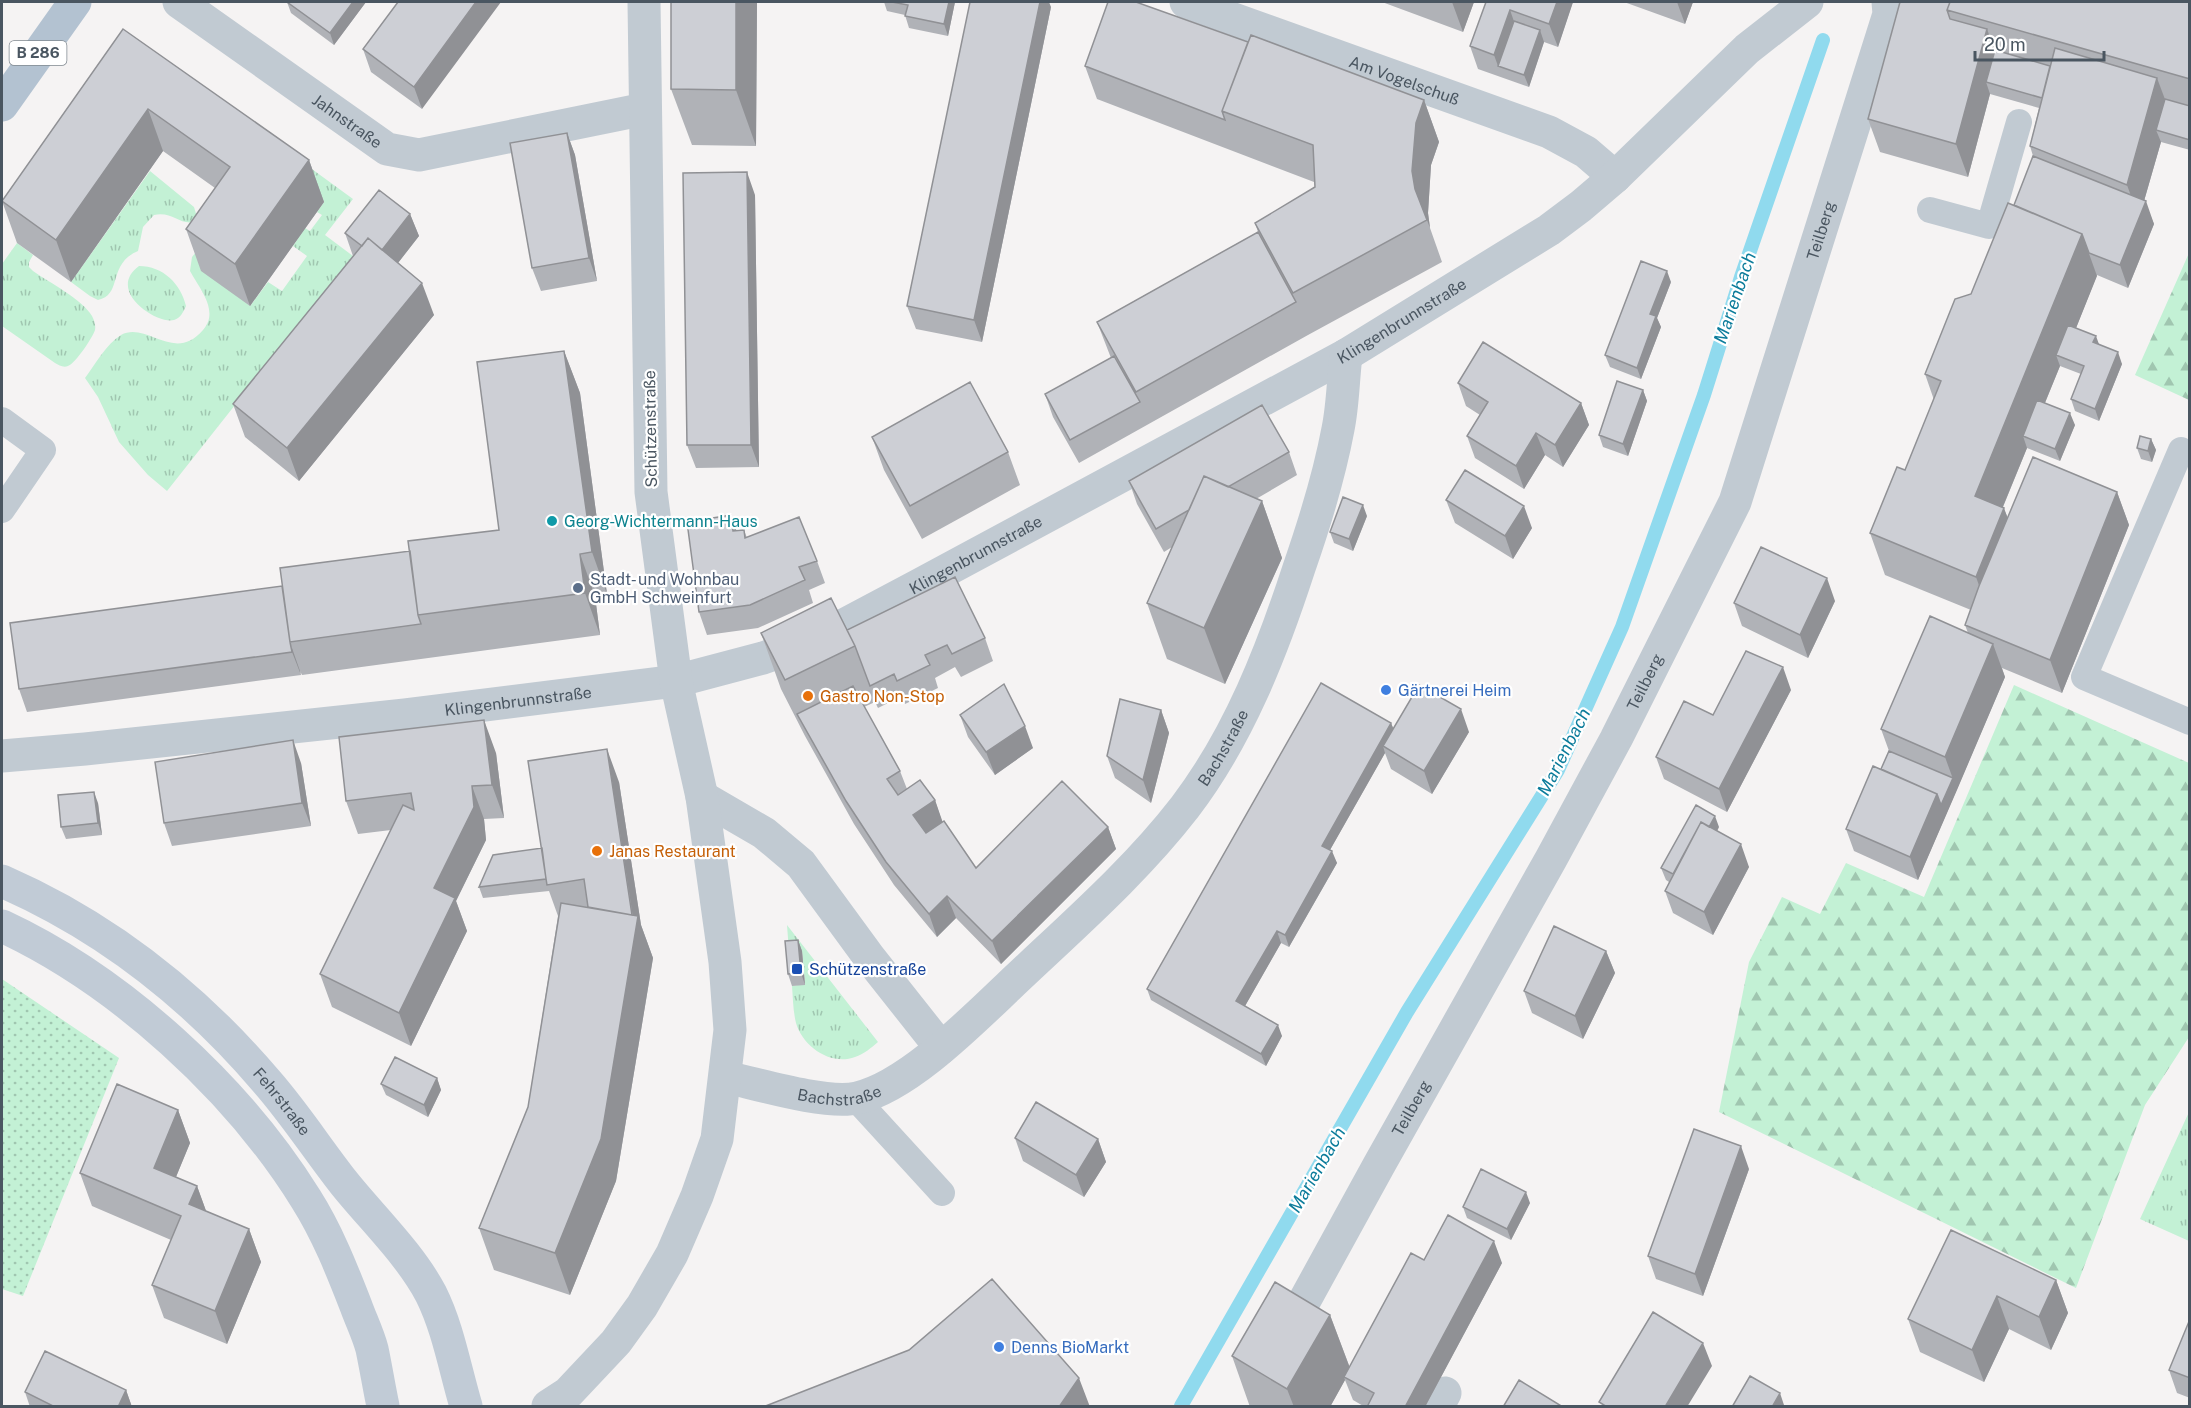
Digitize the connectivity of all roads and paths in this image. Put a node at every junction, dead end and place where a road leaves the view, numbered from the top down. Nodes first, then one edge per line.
1 (75, 2) edge
2 (179, 2) edge
3 (644, 2) edge
4 (1185, 2) edge
5 (1807, 2) edge
6 (1888, 2) edge
7 (2, 105) edge
8 (645, 110) junction
9 (2019, 122) dead end
10 (1615, 177) junction
11 (1930, 210) dead end
12 (1346, 355) junction
13 (2, 420) edge
14 (2181, 450) dead end
15 (2, 510) edge
16 (676, 681) junction
17 (2190, 722) edge
18 (2, 756) edge
19 (702, 797) junction
20 (2, 881) edge
21 (2, 926) edge
22 (941, 1048) junction
23 (726, 1077) junction
24 (856, 1098) junction
25 (942, 1193) dead end
26 (1295, 1318) edge
27 (383, 1407) edge
28 (466, 1407) edge
29 (548, 1407) edge

1 - 7 main road, B 286
2 - 8 street, Jahnstraße
3 - 8 street, Schützenstraße
4 - 10 street, Am Vogelschuß
5 - 10 street, Klingenbrunnstraße
6 - 26 street, Teilberg
8 - 16 street, Schützenstraße
9 - 11 lane
10 - 12 street, Klingenbrunnstraße
12 - 16 street, Klingenbrunnstraße
12 - 22 street, Bachstraße
13 - 15 lane
14 - 17 lane
16 - 18 street, Klingenbrunnstraße
16 - 19 street, Schützenstraße
19 - 22 street
19 - 23 street, Schützenstraße
20 - 28 main road, Fehrstraße
21 - 27 main road
22 - 24 street, Bachstraße
23 - 24 street, Bachstraße
23 - 29 street, Schützenstraße
24 - 25 lane

